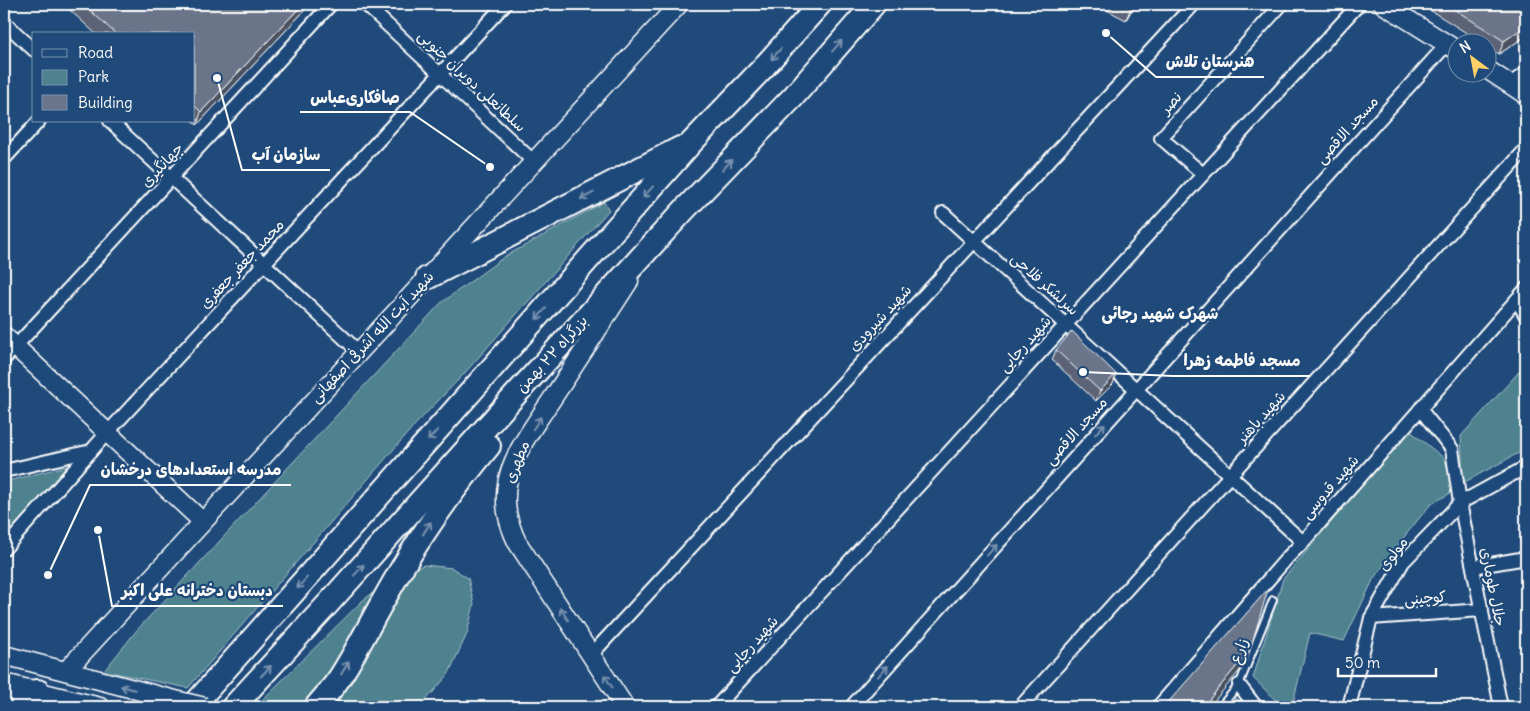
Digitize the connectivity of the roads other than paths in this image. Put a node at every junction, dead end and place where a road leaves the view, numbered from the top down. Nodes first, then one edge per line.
1 (331, 4) edge
2 (365, 4) edge
3 (505, 4) edge
4 (679, 4) edge
5 (820, 4) edge
6 (874, 4) edge
7 (1194, 4) edge
8 (1282, 4) edge
9 (1359, 4) edge
10 (1383, 4) edge
11 (4, 22) edge
12 (1448, 45) edge
13 (32, 48) edge
14 (1448, 52) edge
15 (1526, 73) edge
16 (440, 74) junction
17 (1498, 76) edge
18 (1510, 84) junction
19 (1526, 95) edge
20 (38, 122) edge
21 (111, 122) edge
22 (692, 142) junction
23 (1526, 149) edge
24 (4, 159) edge
25 (534, 162) junction
26 (1203, 174) junction
27 (172, 178) junction
28 (706, 188) junction
29 (943, 213) dead end
30 (974, 241) junction
31 (264, 264) junction
32 (633, 274) junction
33 (427, 278) junction
34 (1526, 289) edge
35 (1517, 300) junction
36 (1526, 316) edge
37 (1065, 324) junction
38 (8, 348) edge
39 (359, 352) junction
40 (1136, 389) junction
41 (1420, 409) junction
42 (107, 433) junction
43 (91, 451) junction
44 (1526, 467) edge
45 (4, 471) edge
46 (1230, 475) junction
47 (1460, 503) junction
48 (203, 522) junction
49 (1303, 542) junction
50 (4, 549) edge
51 (1526, 558) edge
52 (1473, 567) junction
53 (1272, 600) dead end
54 (1482, 610) junction
55 (1371, 618) junction
56 (4, 655) edge
57 (591, 655) junction
58 (66, 671) junction
59 (4, 682) edge
60 (1239, 685) junction
61 (38, 691) junction
62 (4, 696) edge
63 (184, 704) edge
64 (100, 707) edge
65 (205, 707) edge
66 (233, 707) edge
67 (316, 707) edge
68 (625, 707) edge
69 (716, 707) edge
70 (851, 707) edge
71 (1020, 707) edge
72 (1158, 707) edge
73 (1220, 707) edge
74 (1256, 707) edge
75 (1349, 707) edge
76 (1501, 707) edge

1 - 27 street, جهانگیری
2 - 16 street, سلطانعلی دویران جنوبی
3 - 16 street, محمد جعفر جعفری
4 - 25 main road, شهید آیت الله اشرفی اصفهانی
5 -> 22 highway
28 -> 6 highway, بزرگراه ۲۲ بهمن
7 - 30 street, شهید شیرودی
8 - 26 street, نصر
9 - 26 street, شهید رجایی
10 - 12 main road
11 - 13 street
14 - 40 street, مسجد الاقصی
15 - 18 street
16 - 25 street, سلطانعلی دویران جنوبی
16 - 31 street, محمد جعفر جعفری
17 - 18 main road
18 - 19 main road
20 - 24 street
21 - 27 street
22 -> 33 highway
22 -> 63 highway
23 - 46 street, شهید باهنر
25 - 33 main road, شهید آیت الله اشرفی اصفهانی
26 - 37 street, شهید رجایی
27 - 31 street
27 - 38 street, جهانگیری
28 - 32 highway
66 -> 28 highway, بزرگراه ۲۲ بهمن
29 - 30 street, سرلشکر فلاحی
30 - 37 street, سرلشکر فلاحی
30 - 57 street, شهید شیرودی
31 - 39 street
31 - 42 street, محمد جعفر جعفری
57 -> 32 main road, مطهری
67 -> 32 highway
33 - 39 main road, شهید آیت الله اشرفی اصفهانی
34 - 35 street, شهید قدوسی
35 - 36 street
35 - 41 street, شهید قدوسی
37 - 40 street, سرلشکر فلاحی
37 - 69 street, شهید رجایی
38 - 42 main road
39 - 48 main road, شهید آیت الله اشرفی اصفهانی
40 - 46 street, سرلشکر فلاحی
70 -> 40 street, مسجد الاقصی
41 - 47 street, جلال طوماری
41 - 49 street, شهید قدوسی
42 - 43 street, محمد جعفر جعفری
42 - 48 main road
43 - 45 street
43 - 50 street, محمد جعفر جعفری
44 - 47 street, مولوی
46 - 49 street, سرلشکر فلاحی
46 - 71 street, شهید باهنر
47 - 52 street, جلال طوماری
47 - 55 street, مولوی
48 - 58 main road, شهید آیت الله اشرفی اصفهانی
49 - 72 street, شهید قدوسی
51 - 52 street
52 - 54 street, جلال طوماری
53 - 60 lane, زارع
54 - 55 street, کوچینی
54 - 76 street, جلال طوماری
55 - 75 street, مولوی
56 - 58 main road
68 -> 57 main road, مطهری
63 -> 58 main road
59 - 61 main road
60 - 73 lane, زارع
60 - 74 street
61 - 62 highway
61 - 64 main road
63 - 65 main road, bridge

